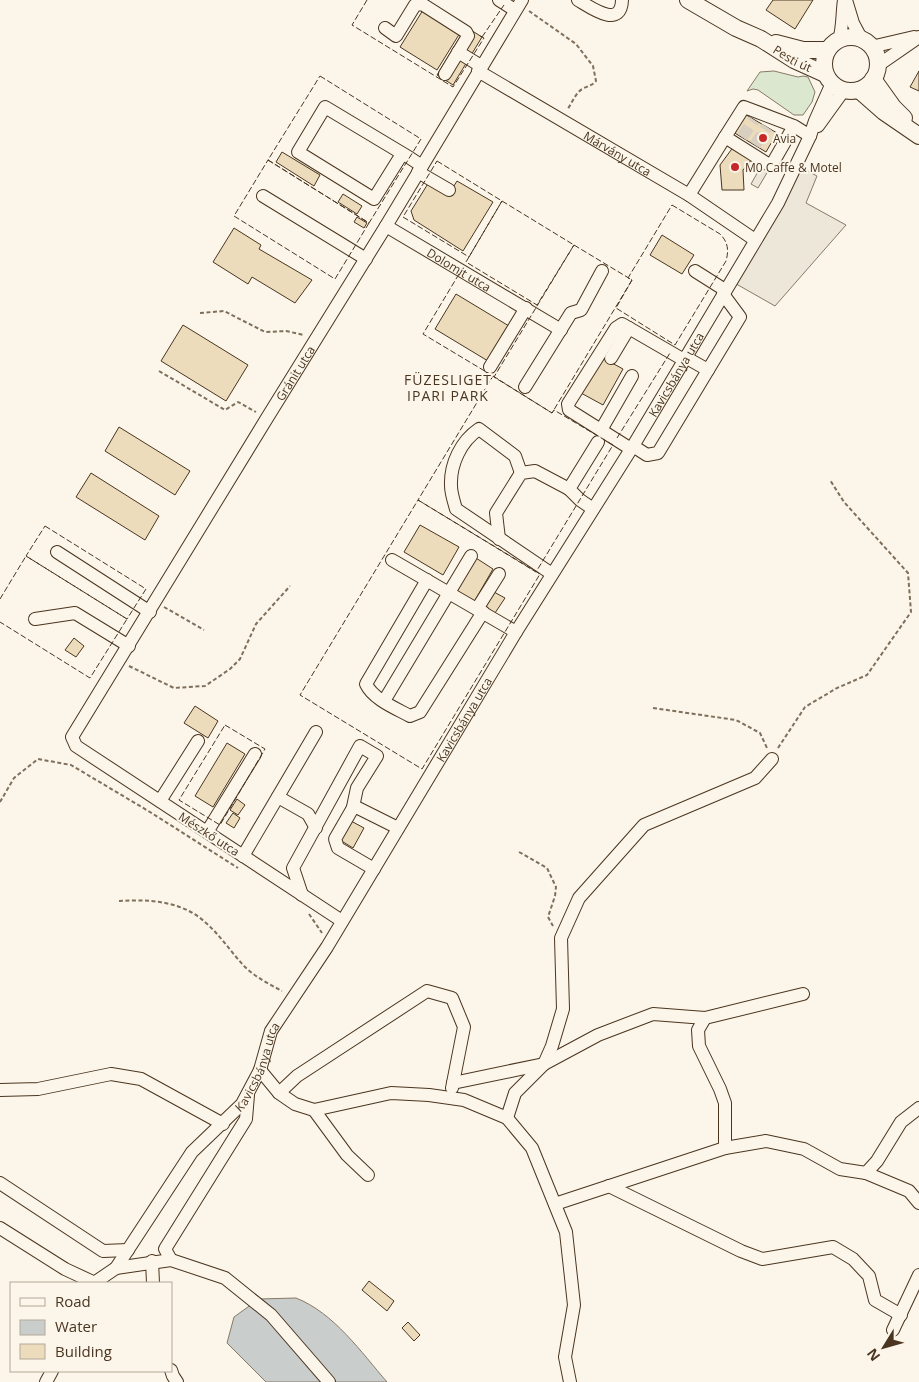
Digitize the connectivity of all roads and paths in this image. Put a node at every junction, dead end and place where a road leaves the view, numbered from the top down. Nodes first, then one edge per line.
1 (499, 0) edge
2 (622, 0) edge
3 (688, 0) edge
4 (846, 0) edge
5 (580, 1) edge
6 (519, 5) edge
7 (599, 6) edge
8 (385, 28) dead end
9 (919, 37) edge
10 (761, 40) junction
11 (867, 44) junction
12 (833, 45) junction
13 (458, 52) junction
14 (479, 69) junction
15 (875, 72) junction
16 (445, 74) dead end
17 (840, 84) junction
18 (562, 120) junction
19 (794, 126) junction
20 (919, 135) edge
21 (810, 136) junction
22 (725, 137) junction
23 (402, 154) junction
24 (420, 169) junction
25 (448, 190) dead end
26 (689, 195) junction
27 (263, 196) dead end
28 (386, 226) junction
29 (755, 240) junction
30 (366, 259) junction
31 (602, 271) dead end
32 (695, 271) dead end
33 (724, 292) junction
34 (530, 310) junction
35 (200, 312) dead end
36 (629, 328) junction
37 (561, 330) junction
38 (316, 338) junction
39 (611, 358) dead end
40 (685, 359) junction
41 (490, 367) dead end
42 (160, 370) dead end
43 (708, 370) junction
44 (632, 376) dead end
45 (525, 388) dead end
46 (267, 418) junction
47 (599, 436) junction
48 (632, 447) junction
49 (521, 473) junction
50 (830, 480) dead end
51 (569, 488) junction
52 (593, 509) junction
53 (499, 539) junction
54 (57, 552) dead end
55 (471, 556) dead end
56 (392, 560) dead end
57 (499, 574) dead end
58 (552, 574) junction
59 (428, 580) junction
60 (290, 586) dead end
61 (450, 593) junction
62 (153, 607) junction
63 (480, 611) junction
64 (35, 619) dead end
65 (204, 630) dead end
66 (516, 632) junction
67 (129, 646) junction
68 (120, 662) junction
69 (384, 701) junction
70 (653, 708) dead end
71 (316, 732) dead end
72 (198, 742) dead end
73 (76, 746) joint
74 (255, 754) dead end
75 (772, 759) junction
76 (278, 797) junction
77 (160, 801) junction
78 (0, 802) edge
79 (353, 807) junction
80 (316, 828) junction
81 (398, 828) junction
82 (207, 832) junction
83 (519, 852) dead end
84 (243, 856) junction
85 (374, 869) junction
86 (240, 870) dead end
87 (302, 895) junction
88 (120, 901) dead end
89 (307, 912) dead end
90 (342, 921) junction
91 (561, 938) junction
92 (327, 947) junction
93 (299, 989) junction
94 (803, 994) dead end
95 (705, 1018) junction
96 (544, 1064) junction
97 (260, 1070) junction
98 (453, 1083) junction
99 (0, 1090) edge
100 (248, 1091) junction
101 (279, 1094) junction
102 (450, 1098) junction
103 (919, 1108) edge
104 (314, 1110) junction
105 (507, 1118) junction
106 (223, 1124) junction
107 (725, 1148) junction
108 (866, 1173) junction
109 (368, 1176) dead end
110 (0, 1183) edge
111 (608, 1186) junction
112 (919, 1203) edge
113 (555, 1204) junction
114 (0, 1228) edge
115 (128, 1250) junction
116 (171, 1260) junction
117 (152, 1261) junction
118 (116, 1268) junction
119 (919, 1275) edge
120 (92, 1282) edge
121 (95, 1282) edge
122 (153, 1282) edge
123 (900, 1315) junction
124 (893, 1330) dead end
125 (329, 1382) edge
126 (570, 1382) edge

1 - 6 street
2 - 7 street
3 - 10 main road, Pesti út
4 - 11 street
4 - 12 street
5 - 7 street
6 - 14 street, Gránit utca
6 - 18 path
8 - 13 street
9 - 11 street
9 - 15 street
10 - 12 main road, Pesti út
10 - 17 main road, Pesti út
11 - 12 main road
11 - 15 main road
12 - 17 main road
13 - 14 street, Márvány utca
13 - 16 street
14 - 18 street, Márvány utca
14 - 24 street, Gránit utca
15 - 17 main road
15 - 20 main road
17 - 20 main road, Pesti út
17 - 21 street, Kavicsbánya utca
18 - 26 street, Márvány utca
19 - 21 street
19 - 22 street
19 - 22 street
21 - 29 street, Kavicsbánya utca
22 - 26 street
23 - 23 street
23 - 24 street
24 - 25 street
24 - 28 street, Gránit utca
26 - 29 street, Márvány utca
27 - 30 street
28 - 30 street, Gránit utca
28 - 34 street, Dolomit utca
29 - 33 street, Kavicsbánya utca
30 - 38 street, Gránit utca
31 - 37 street
32 - 33 street
33 - 40 street, Kavicsbánya utca
33 - 43 street
34 - 37 street, Dolomit utca
34 - 41 street
35 - 38 path
36 - 39 street
36 - 40 street
36 - 47 street
37 - 45 street
38 - 46 street, Gránit utca
40 - 43 street
40 - 48 street, Kavicsbánya utca
42 - 46 path
43 - 48 street
44 - 47 street
46 - 62 street, Gránit utca
47 - 48 street
47 - 51 street
48 - 52 street, Kavicsbánya utca
49 - 51 street
49 - 53 street
49 - 53 street
50 - 75 path
51 - 52 street
52 - 58 street, Kavicsbánya utca
53 - 58 street
54 - 62 street
55 - 61 street
56 - 59 street
57 - 63 street
58 - 66 street, Kavicsbánya utca
59 - 61 street
59 - 69 street
60 - 68 path
61 - 63 street
61 - 69 street
62 - 65 path
62 - 67 street, Gránit utca
63 - 66 street
63 - 69 street
64 - 67 street
66 - 81 street, Kavicsbánya utca
67 - 68 street, Gránit utca
68 - 73 street, Gránit utca
70 - 75 path
71 - 76 street
72 - 77 street
73 - 77 street, Mészkő utca
74 - 82 street
75 - 91 street
76 - 80 street
76 - 84 street
77 - 82 street, Mészkő utca
78 - 86 path
79 - 80 street
79 - 81 street
79 - 85 street
80 - 87 street
81 - 85 street, Kavicsbánya utca
82 - 84 street, Mészkő utca
83 - 91 path
84 - 87 street, Mészkő utca
85 - 90 street, Kavicsbánya utca
87 - 90 street, Mészkő utca
88 - 93 path
89 - 92 path
90 - 92 street, Kavicsbánya utca
91 - 96 street
92 - 93 street, Kavicsbánya utca
93 - 97 street, Kavicsbánya utca
94 - 95 street
95 - 96 street
95 - 107 street
96 - 98 street
96 - 105 street
97 - 100 street, Kavicsbánya utca
97 - 101 street
98 - 101 street
98 - 102 street
99 - 106 street
100 - 106 street, Kavicsbánya utca
100 - 116 street
101 - 104 street
102 - 104 street
102 - 105 street
103 - 108 street
104 - 109 street
105 - 113 street
106 - 115 street, Kavicsbánya utca
107 - 108 street
107 - 111 street
108 - 112 street
110 - 115 street
111 - 113 street
111 - 123 street
113 - 126 street
114 - 120 street
115 - 118 street, Kavicsbánya utca
116 - 117 street
116 - 125 street
117 - 118 street
117 - 122 street
118 - 121 street, Kavicsbánya utca
119 - 123 street
123 - 124 street

